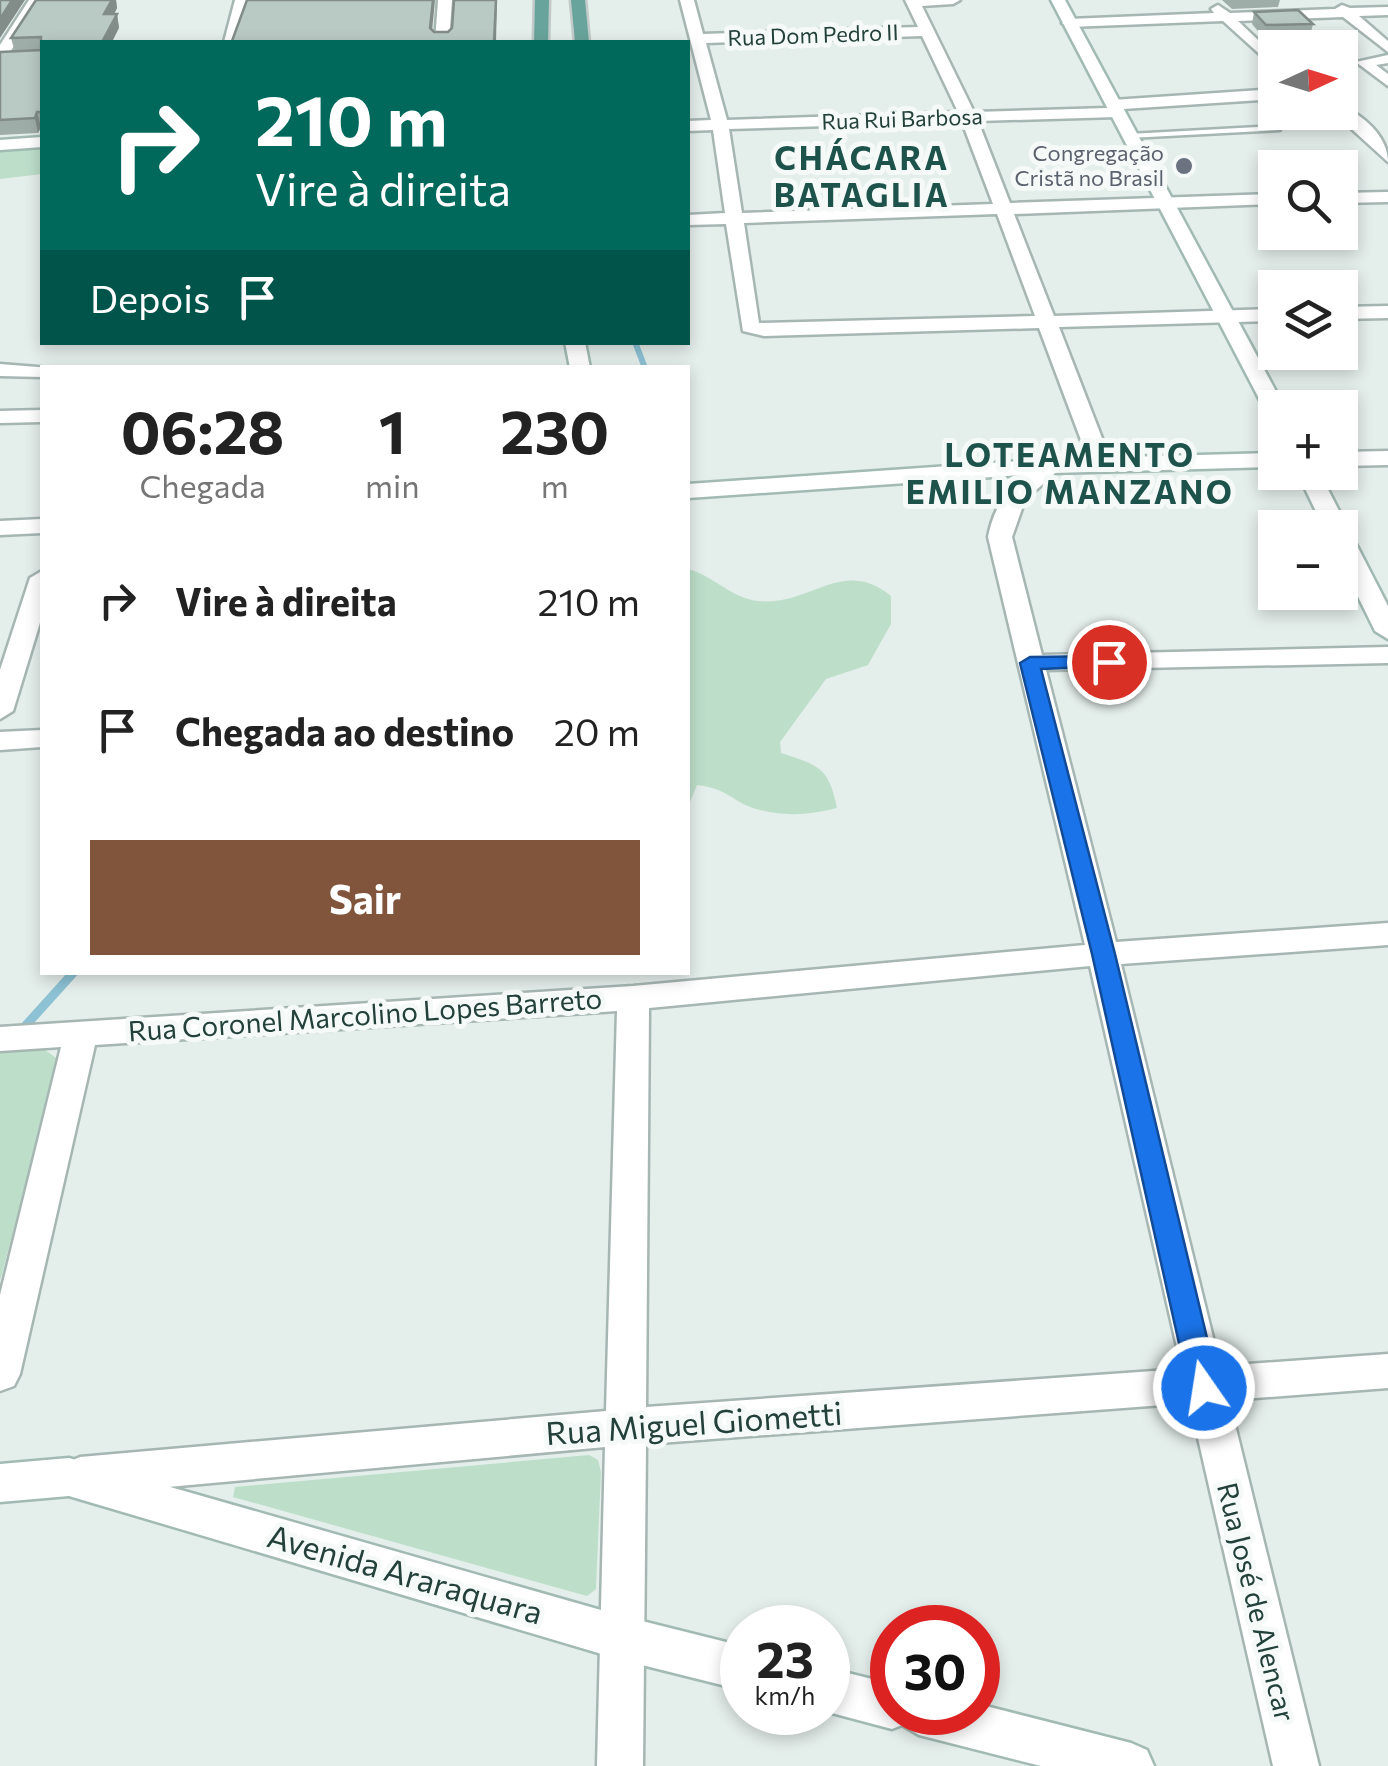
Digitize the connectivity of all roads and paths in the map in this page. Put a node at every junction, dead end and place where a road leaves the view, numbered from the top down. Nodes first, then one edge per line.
1 (36, 0) edge
2 (242, 0) edge
3 (445, 0) edge
4 (687, 0) edge
5 (953, 0) edge
6 (1058, 0) edge
7 (1208, 0) edge
8 (1332, 0) edge
9 (912, 1) edge
10 (541, 4) edge
11 (578, 4) edge
12 (1388, 11) edge
13 (1348, 14) junction
14 (1225, 17) junction
15 (1069, 23) junction
16 (929, 32) junction
17 (698, 39) junction
18 (232, 40) edge
19 (442, 40) edge
20 (541, 40) edge
21 (582, 40) edge
22 (1258, 48) edge
23 (1387, 49) edge
24 (5, 58) edge
25 (1388, 81) edge
26 (1258, 95) edge
27 (1115, 108) junction
28 (968, 116) junction
29 (1358, 124) edge
30 (690, 126) edge
31 (720, 126) junction
32 (1258, 129) edge
33 (1129, 136) junction
34 (40, 142) edge
35 (0, 145) edge
36 (1388, 157) edge
37 (1388, 196) edge
38 (1358, 197) edge
39 (1258, 199) edge
40 (1166, 202) junction
41 (1004, 208) junction
42 (732, 218) junction
43 (690, 220) edge
44 (1388, 312) edge
45 (1358, 313) edge
46 (1258, 315) edge
47 (1228, 316) junction
48 (1050, 322) junction
49 (0, 370) edge
50 (40, 371) edge
51 (1266, 390) edge
52 (40, 416) edge
53 (0, 417) edge
54 (1388, 458) edge
55 (1358, 459) edge
56 (1258, 460) edge
57 (1101, 464) junction
58 (1052, 466) junction
59 (690, 491) edge
60 (40, 526) edge
61 (0, 528) edge
62 (1358, 572) edge
63 (40, 584) edge
64 (1388, 631) edge
65 (1388, 656) edge
66 (1030, 663) junction
67 (0, 711) edge
68 (40, 739) edge
69 (0, 741) edge
70 (1388, 934) edge
71 (1104, 954) junction
72 (633, 998) junction
73 (71, 1034) junction
74 (0, 1039) edge
75 (1388, 1371) edge
76 (0, 1374) edge
77 (1204, 1388) junction
78 (628, 1428) junction
79 (69, 1476) junction
80 (0, 1483) edge
81 (622, 1638) junction
82 (720, 1662) edge
83 (1000, 1733) edge
84 (620, 1766) edge
85 (1131, 1766) edge
86 (1296, 1766) edge

1 - 24 street
2 - 18 street
3 - 19 street
4 - 17 street
5 - 9 street
6 - 15 street
7 - 14 street
8 - 13 street
9 - 16 street
10 - 11 main road
10 - 20 main road
11 - 21 main road
12 - 13 street
13 - 14 street
13 - 23 street
14 - 15 street
14 - 22 street
15 - 27 street
16 - 17 street, Rua Dom Pedro II
16 - 28 street
17 - 31 street
23 - 25 street
26 - 27 street, Rua Rui Barbosa
27 - 28 street, Rua Rui Barbosa
27 - 33 street
28 - 31 street, Rua Rui Barbosa
28 - 41 street
29 - 36 street
30 - 31 street, Rua Rui Barbosa
31 - 42 street
32 - 33 lane
33 - 40 street
34 - 35 street
37 - 38 street
39 - 40 street
40 - 41 street
40 - 47 street
41 - 42 street
41 - 48 street
42 - 43 street
42 - 48 street
44 - 45 street
46 - 47 street
47 - 48 street
47 - 51 street
48 - 57 street
49 - 50 street
52 - 53 street
54 - 55 street
56 - 57 street
57 - 58 street
58 - 59 street
58 - 66 street, Rua José de Alencar
60 - 61 street
62 - 64 street
63 - 67 street
65 - 66 street
66 - 71 street, Rua José de Alencar
68 - 69 street
70 - 71 street, Rua Coronel Marcolino Lopes Barreto
71 - 72 street, Rua Coronel Marcolino Lopes Barreto
71 - 77 street, Rua José de Alencar
72 - 73 street, Rua Coronel Marcolino Lopes Barreto
72 - 78 street
73 - 74 street, Rua Coronel Marcolino Lopes Barreto
73 - 76 street
75 - 77 street, Rua Miguel Giometti
77 - 78 street, Rua Miguel Giometti
77 - 86 street, Rua José de Alencar
78 - 79 street, Rua Miguel Giometti
78 - 81 street
79 - 80 street, Rua Miguel Giometti
79 - 81 street, Avenida Araraquara
81 - 82 street, Avenida Araraquara
81 - 84 street
83 - 85 street

